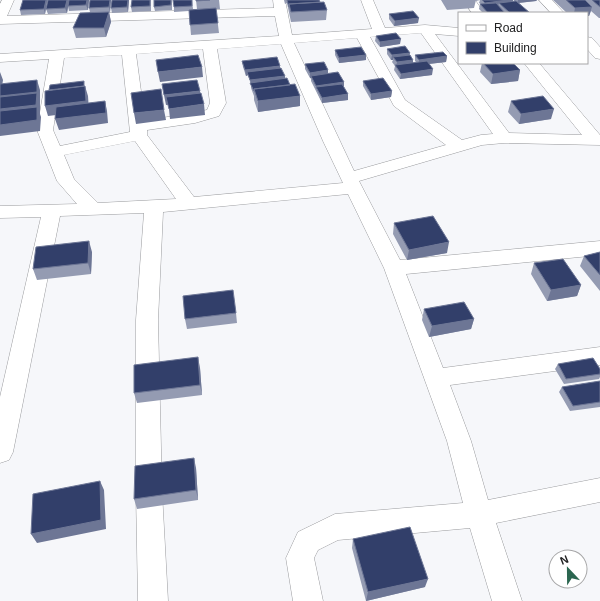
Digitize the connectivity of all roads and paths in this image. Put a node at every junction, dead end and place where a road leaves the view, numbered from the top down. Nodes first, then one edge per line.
1 (8, 0) edge
2 (367, 0) edge
3 (470, 0) edge
4 (545, 0) edge
5 (280, 6) edge
6 (477, 12) edge
7 (557, 12) edge
8 (0, 17) edge
9 (0, 20) edge
10 (425, 29) junction
11 (458, 32) edge
12 (380, 33) junction
13 (361, 34) junction
14 (588, 36) edge
15 (600, 36) edge
16 (286, 40) junction
17 (588, 42) edge
18 (209, 45) junction
19 (128, 50) junction
20 (57, 55) junction
21 (600, 55) edge
22 (0, 58) edge
23 (532, 64) edge
24 (139, 131) junction
25 (504, 138) junction
26 (597, 140) edge
27 (459, 146) junction
28 (54, 152) junction
29 (352, 183) junction
30 (189, 204) junction
31 (154, 207) junction
32 (93, 209) junction
33 (52, 210) junction
34 (0, 212) edge
35 (600, 248) edge
36 (394, 268) junction
37 (600, 356) edge
38 (435, 378) junction
39 (0, 452) edge
40 (600, 490) edge
41 (479, 514) junction
42 (153, 601) edge
43 (308, 601) edge
44 (507, 601) edge

1 - 8 street
2 - 12 street
3 - 6 street
4 - 7 street
5 - 9 street
5 - 16 street
10 - 11 street
10 - 12 street
10 - 25 street
12 - 13 street
13 - 16 street
13 - 27 street
14 - 15 street
16 - 18 street
16 - 29 street
17 - 21 street
18 - 19 street
18 - 24 street
19 - 20 street
19 - 24 street
20 - 22 street
20 - 28 street
23 - 26 street
24 - 28 street
24 - 30 street
25 - 26 street
25 - 27 street
27 - 29 street
28 - 32 street
29 - 30 street
29 - 36 street
30 - 31 street
31 - 32 street
31 - 42 street
32 - 33 street
33 - 34 street
33 - 39 street
35 - 36 street
36 - 38 street
37 - 38 street
38 - 41 street
40 - 41 street
41 - 43 street
41 - 44 street

